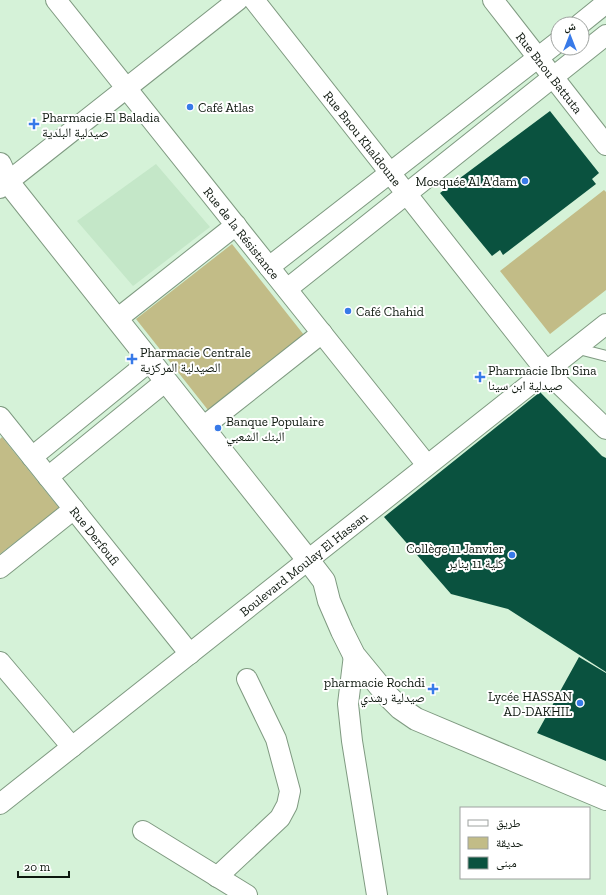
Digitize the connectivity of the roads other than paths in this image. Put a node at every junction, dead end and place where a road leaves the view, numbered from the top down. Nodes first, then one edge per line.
1 (56, 0) edge
2 (238, 0) edge
3 (254, 0) edge
4 (493, 0) edge
5 (606, 3) edge
6 (590, 16) edge
7 (606, 35) edge
8 (550, 48) edge
9 (538, 58) junction
10 (553, 77) junction
11 (126, 88) junction
12 (606, 145) edge
13 (390, 173) junction
14 (3, 178) edge
15 (406, 194) junction
16 (236, 225) junction
17 (270, 267) junction
18 (287, 289) junction
19 (117, 319) junction
20 (606, 324) edge
21 (322, 333) junction
22 (575, 348) junction
23 (606, 356) edge
24 (150, 361) junction
25 (546, 371) junction
26 (166, 381) junction
27 (1, 421) edge
28 (203, 427) junction
29 (606, 429) edge
30 (32, 457) junction
31 (428, 465) junction
32 (48, 477) junction
33 (74, 509) junction
34 (308, 560) junction
35 (0, 568) edge
36 (190, 654) junction
37 (354, 655) junction
38 (0, 662) edge
39 (247, 679) dead end
40 (72, 747) junction
41 (606, 799) edge
42 (0, 804) edge
43 (143, 831) dead end
44 (217, 877) junction
45 (374, 892) edge
46 (247, 895) edge

1 - 11 street, Rue de la Résistance
2 - 11 street
3 - 13 street, Rue Bnou Khaldoune
4 - 9 street, Rue Bnou Battuta
5 - 6 street
7 - 10 street
8 - 9 street
9 - 10 street, Rue Bnou Battuta
9 - 13 street
10 - 12 street, Rue Bnou Battuta
10 - 15 street
11 - 14 street
11 - 16 street, Rue de la Résistance
13 - 15 street, Rue Bnou Khaldoune
13 - 17 street
14 - 19 main road
15 - 18 street
15 - 25 street, Rue Bnou Khaldoune
16 - 17 street, Rue de la Résistance
16 - 19 street
17 - 18 street, Rue de la Résistance
18 - 21 street, Rue de la Résistance
19 - 24 main road
20 - 22 street, Boulevard Moulay El Hassan
21 - 28 street
21 - 31 street, Rue de la Résistance
22 - 23 lane
22 - 25 street, Boulevard Moulay El Hassan
24 - 26 main road
24 - 30 street
25 - 29 street, Rue Bnou Khaldoune
25 - 31 street, Boulevard Moulay El Hassan
26 - 28 main road
26 - 32 street
27 - 30 street, Rue Derfoufi
28 - 34 main road
30 - 32 street, Rue Derfoufi
31 - 34 street, Boulevard Moulay El Hassan
32 - 33 street, Rue Derfoufi
33 - 35 street
33 - 36 street, Rue Derfoufi
34 - 36 street, Boulevard Moulay El Hassan
34 - 37 main road
36 - 40 street, Boulevard Moulay El Hassan
37 - 41 main road
37 - 45 street
38 - 40 street
39 - 44 street
40 - 42 street, Boulevard Moulay El Hassan
43 - 44 street
44 - 46 street

